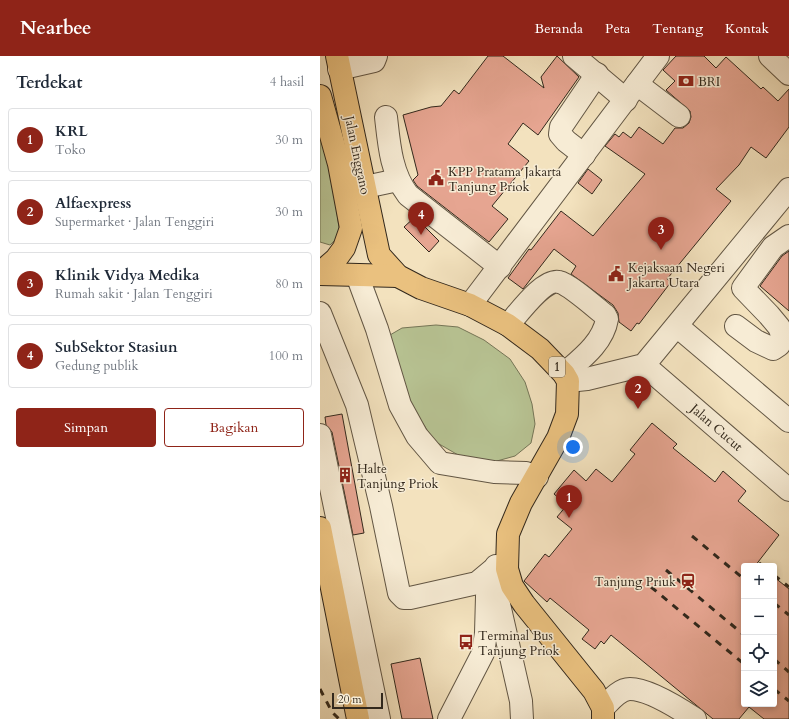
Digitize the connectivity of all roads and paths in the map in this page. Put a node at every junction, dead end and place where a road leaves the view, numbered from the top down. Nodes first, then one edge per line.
1 (376, 56) edge
2 (574, 56) edge
3 (658, 56) edge
4 (770, 56) edge
5 (338, 63) edge
6 (597, 74) junction
7 (789, 74) edge
8 (632, 92) junction
9 (320, 96) edge
10 (679, 116) dead end
11 (386, 117) dead end
12 (584, 154) junction
13 (398, 180) junction
14 (365, 187) junction
15 (789, 189) edge
16 (789, 236) edge
17 (500, 267) junction
18 (320, 274) edge
19 (357, 275) junction
20 (718, 275) junction
21 (398, 276) junction
22 (743, 288) junction
23 (470, 305) junction
24 (320, 313) edge
25 (508, 325) junction
26 (676, 326) junction
27 (736, 326) dead end
28 (644, 365) junction
29 (566, 377) junction
30 (789, 420) edge
31 (320, 435) edge
32 (537, 477) junction
33 (789, 490) edge
34 (320, 528) edge
35 (508, 534) junction
36 (496, 568) junction
37 (358, 619) junction
38 (348, 673) junction
39 (603, 714) edge
40 (358, 719) edge
41 (363, 719) edge
42 (379, 719) edge
43 (449, 719) edge
44 (522, 719) edge
45 (695, 719) edge

1 - 5 street
2 - 6 street
3 - 8 street
4 - 7 street
5 - 14 highway, Jalan Enggano / 1
6 - 8 street
6 - 12 street
8 - 10 street
8 - 12 street
9 - 18 highway
11 - 13 street
12 - 17 street
13 - 14 street
13 - 17 street
14 - 21 highway, Jalan Enggano / 1
15 - 20 street
16 - 22 street
17 - 23 street
18 - 19 highway
19 - 21 highway
19 - 32 street
20 - 22 street
20 - 26 street
21 - 23 highway, 1
22 - 27 street
23 - 25 highway, 1
24 - 36 street
25 - 29 highway, 1
25 - 29 street
26 - 28 street
26 - 30 street
28 - 29 street
28 - 33 street, Jalan Cucut
29 - 32 highway, 1
31 - 37 street
32 - 35 highway, 1
34 - 38 highway
35 - 36 street
35 - 39 highway, 1
36 - 43 street
36 - 44 street
37 - 38 street
37 - 42 street
38 - 40 highway
38 - 41 street
39 - 45 street

